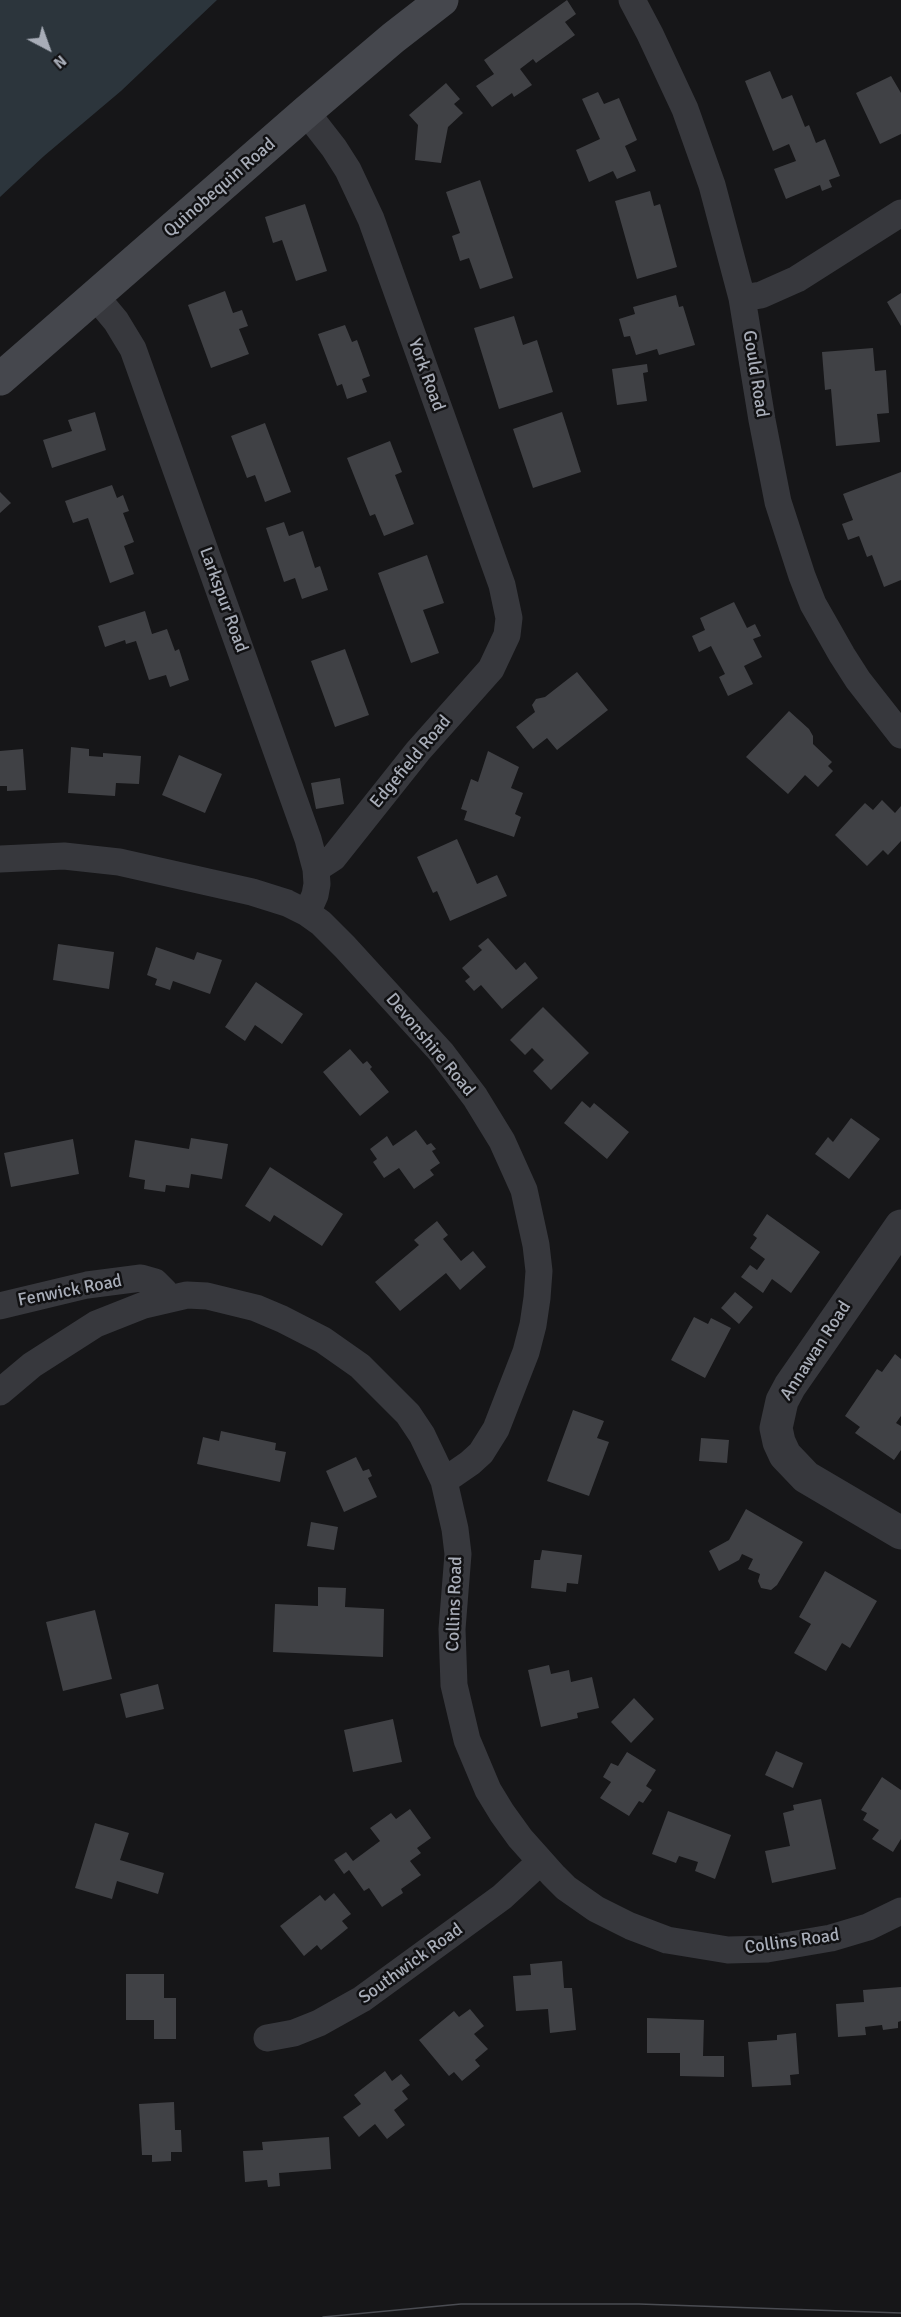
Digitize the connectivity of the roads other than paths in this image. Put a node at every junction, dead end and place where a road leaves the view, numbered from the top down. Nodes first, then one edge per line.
1 (442, 0) edge
2 (632, 0) edge
3 (306, 112) junction
4 (901, 213) edge
5 (96, 297) junction
6 (742, 298) junction
7 (0, 379) edge
8 (501, 651) joint
9 (901, 735) edge
10 (0, 859) edge
11 (316, 869) junction
12 (307, 913) junction
13 (901, 1226) edge
14 (167, 1298) junction
15 (0, 1306) edge
16 (0, 1392) edge
17 (444, 1480) junction
18 (901, 1533) edge
19 (540, 1862) junction
20 (901, 1911) edge
21 (267, 2038) dead end

1 - 3 main road, Quinobequin Road
2 - 6 street, Gould Road
3 - 5 main road, Quinobequin Road
3 - 8 street, York Road
4 - 6 street
5 - 7 main road, Quinobequin Road
5 - 11 street, Larkspur Road
6 - 9 street, Gould Road
8 - 11 street, Edgefield Road
10 - 12 street, Devonshire Road
11 - 12 street, Larkspur Road
12 - 17 street, Devonshire Road
13 - 18 street, Annawan Road
14 - 15 street, Fenwick Road
14 - 16 street, Collins Road
14 - 17 street, Collins Road
17 - 19 street, Collins Road
19 - 20 street, Collins Road
19 - 21 street, Southwick Road

